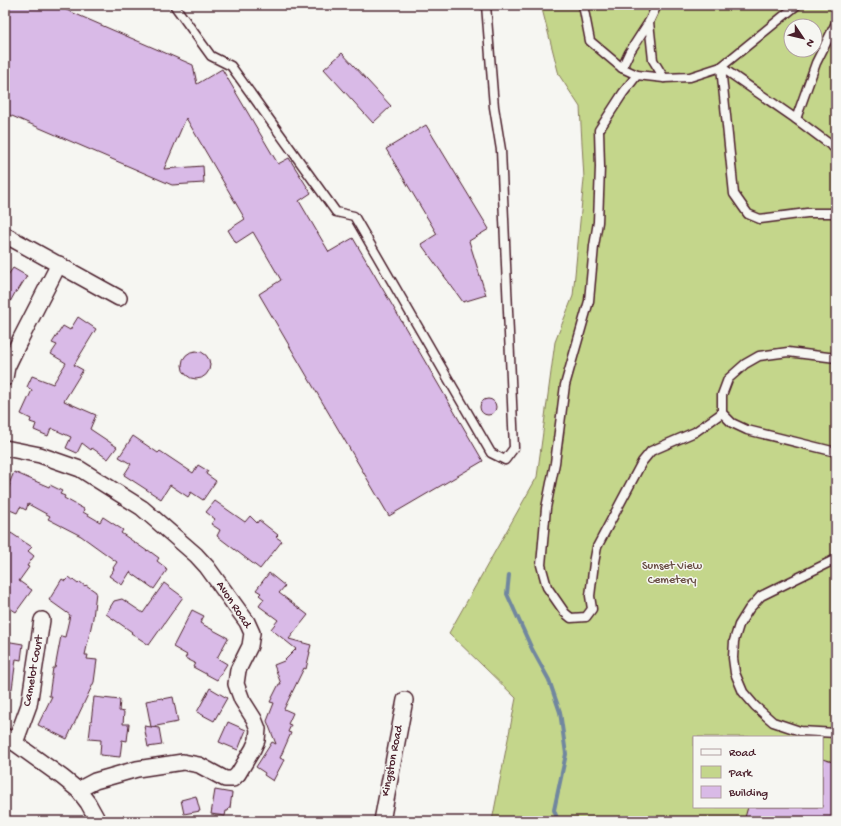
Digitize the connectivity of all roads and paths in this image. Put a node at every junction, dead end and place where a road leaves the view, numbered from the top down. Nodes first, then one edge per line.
1 (174, 5) edge
2 (486, 5) edge
3 (583, 5) edge
4 (657, 5) edge
5 (798, 5) edge
6 (649, 22) junction
7 (836, 23) edge
8 (721, 67) junction
9 (622, 68) junction
10 (637, 75) junction
11 (664, 78) junction
12 (796, 119) junction
13 (836, 149) edge
14 (836, 213) edge
15 (5, 235) edge
16 (59, 264) junction
17 (119, 298) dead end
18 (836, 358) edge
19 (5, 378) edge
20 (722, 413) junction
21 (5, 448) edge
22 (836, 452) edge
23 (836, 559) edge
24 (42, 620) dead end
25 (405, 700) dead end
26 (836, 733) edge
27 (10, 740) edge
28 (78, 790) junction
29 (98, 821) edge
30 (382, 821) edge

1 - 2 lane
3 - 9 lane
4 - 6 lane
5 - 8 lane
6 - 9 lane
6 - 11 lane
7 - 12 lane
8 - 11 lane
8 - 12 lane
8 - 14 lane
9 - 10 lane
10 - 11 lane
10 - 20 lane
12 - 13 lane
15 - 16 street
16 - 17 street
16 - 19 street
18 - 20 lane
20 - 22 lane
21 - 28 street, Avon Road
23 - 26 lane
24 - 27 street, Camelot Court
25 - 30 street, Kingston Road
27 - 28 street
28 - 29 street

